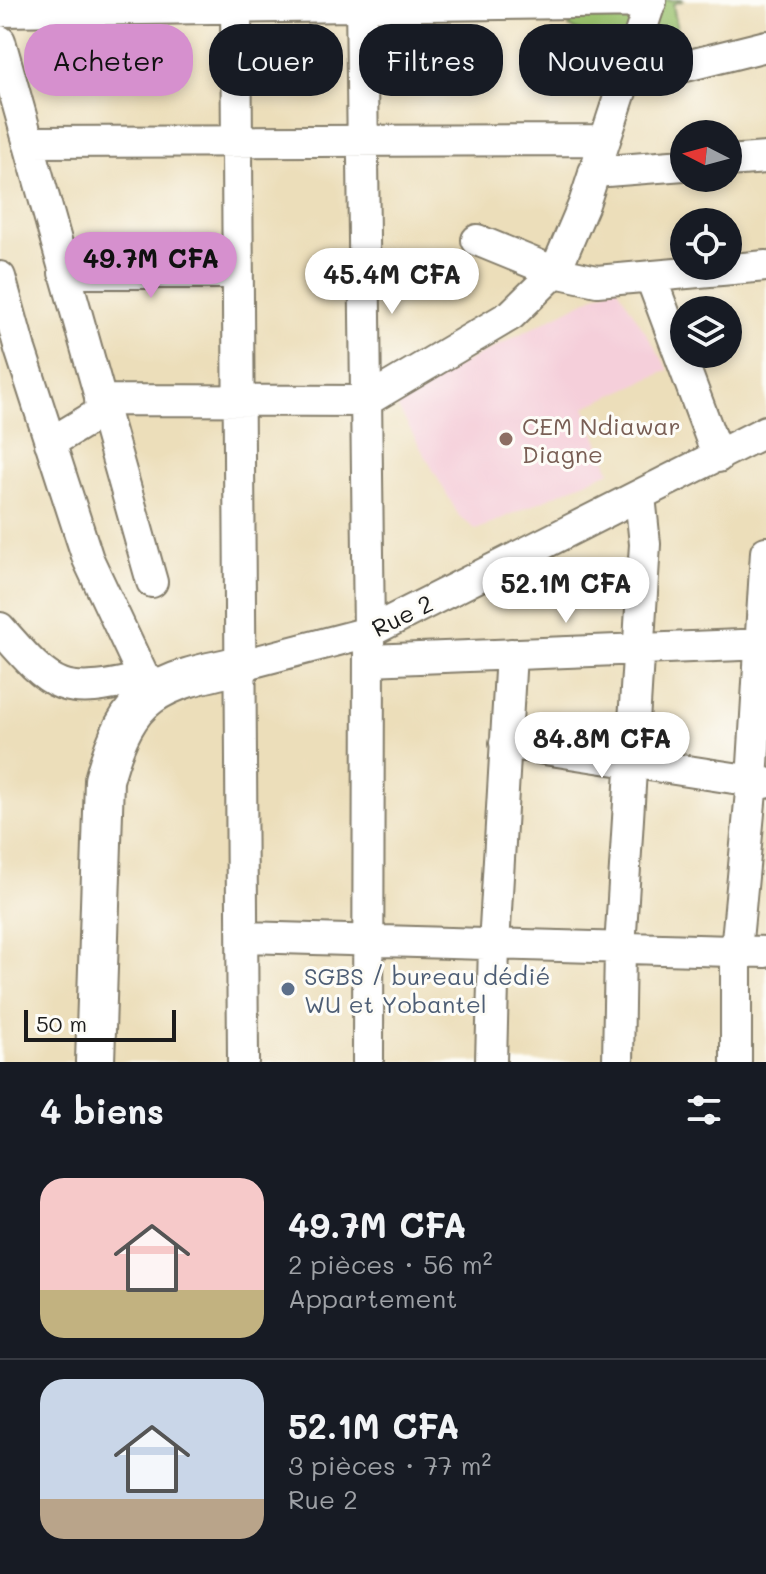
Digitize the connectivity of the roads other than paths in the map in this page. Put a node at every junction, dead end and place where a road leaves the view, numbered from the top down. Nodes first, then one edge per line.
1 (651, 1) edge
2 (361, 3) edge
3 (236, 4) edge
4 (0, 11) edge
5 (643, 24) edge
6 (0, 41) edge
7 (766, 46) edge
8 (693, 64) edge
9 (618, 96) edge
10 (604, 140) junction
11 (237, 141) junction
12 (362, 141) junction
13 (28, 142) junction
14 (766, 158) edge
15 (742, 160) edge
16 (670, 166) edge
17 (594, 172) junction
18 (477, 240) dead end
19 (766, 266) edge
20 (555, 272) junction
21 (64, 273) junction
22 (238, 273) junction
23 (0, 277) edge
24 (651, 278) junction
25 (10, 354) edge
26 (240, 401) junction
27 (366, 401) junction
28 (102, 406) junction
29 (766, 431) edge
30 (50, 443) junction
31 (718, 457) junction
32 (640, 496) junction
33 (766, 552) edge
34 (152, 582) dead end
35 (0, 628) edge
36 (763, 644) edge
37 (369, 646) junction
38 (638, 649) junction
39 (511, 654) junction
40 (242, 665) junction
41 (152, 682) junction
42 (505, 743) junction
43 (630, 762) junction
44 (759, 782) edge
45 (244, 937) junction
46 (368, 939) junction
47 (494, 945) junction
48 (620, 948) junction
49 (736, 951) junction
50 (766, 952) edge
51 (95, 1062) edge
52 (243, 1062) edge
53 (368, 1062) edge
54 (491, 1062) edge
55 (618, 1062) edge
56 (736, 1062) edge

1 - 2 street
1 - 5 street
2 - 3 street
2 - 12 street
3 - 4 street
3 - 11 street
6 - 13 street
7 - 8 street
9 - 10 street
10 - 12 street
10 - 17 street
11 - 12 street
11 - 13 street
11 - 22 street
12 - 27 street
13 - 21 street
14 - 15 street
16 - 17 street
17 - 20 street
18 - 20 street
19 - 24 street
20 - 24 street
20 - 27 street
21 - 22 street
21 - 28 street
22 - 26 street
23 - 25 street
24 - 31 street
25 - 30 street
26 - 27 street
26 - 28 street
26 - 40 street
27 - 37 street
28 - 30 street
28 - 34 street
29 - 31 street, Rue 2
30 - 41 street
31 - 32 street, Rue 2
32 - 37 street, Rue 2
32 - 38 street
33 - 36 street
35 - 41 street
36 - 38 street
36 - 44 street
37 - 39 street
37 - 40 street, Rue 2
37 - 46 street
38 - 39 street
38 - 43 street
39 - 42 street
40 - 41 main road
40 - 45 street
41 - 51 main road
42 - 43 street
42 - 47 street
43 - 44 street
43 - 48 street
44 - 49 street
45 - 46 street
45 - 52 street
46 - 47 street
46 - 53 street
47 - 48 street
47 - 54 street
48 - 49 street
48 - 55 street
49 - 50 street
49 - 56 street

